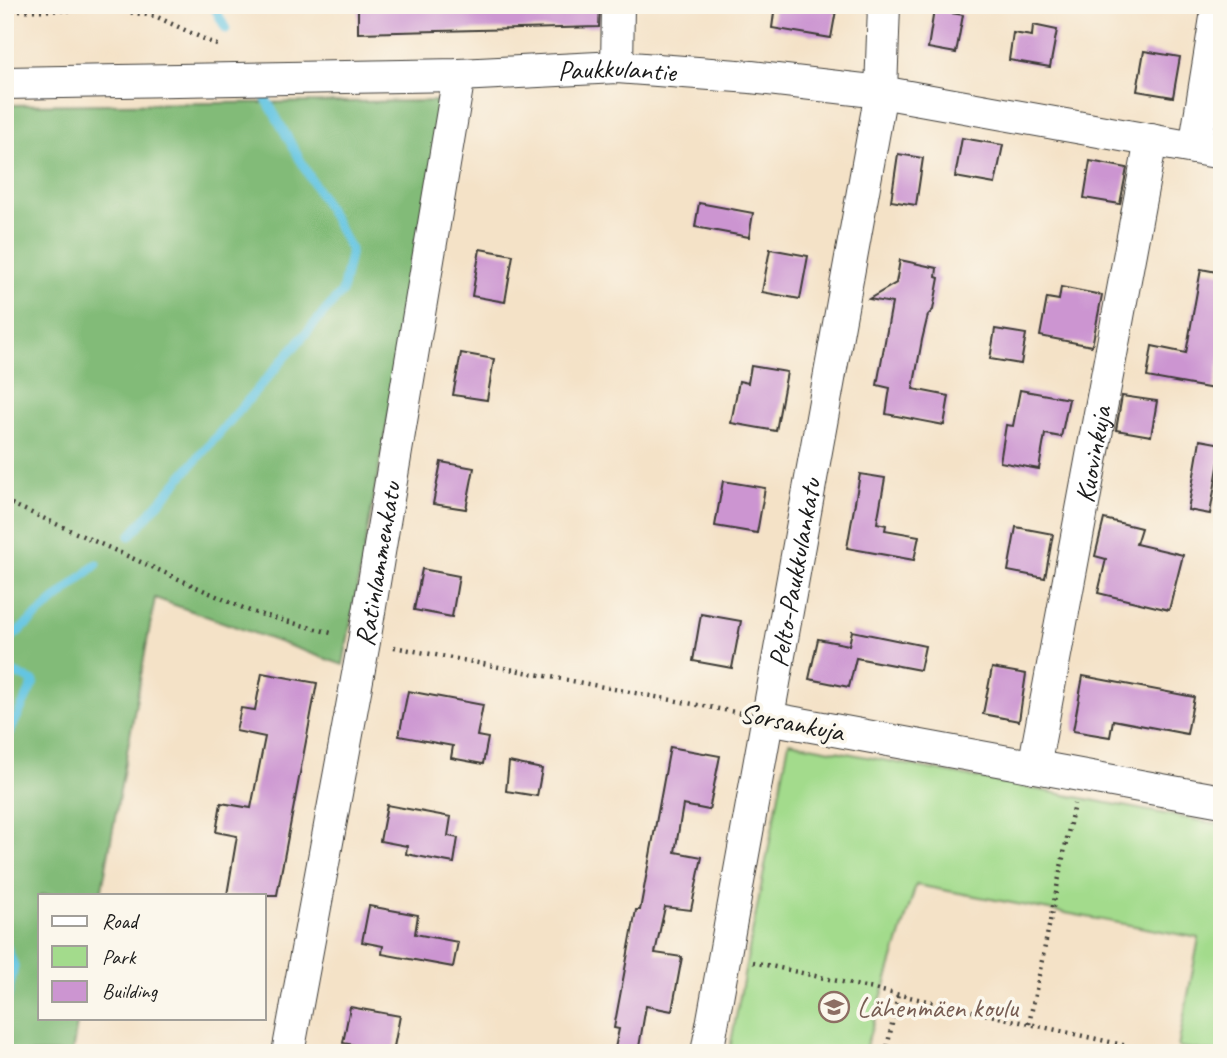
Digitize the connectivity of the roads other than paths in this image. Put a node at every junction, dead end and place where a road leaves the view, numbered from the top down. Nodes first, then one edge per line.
1 (618, 5) edge
2 (884, 5) edge
3 (1218, 5) edge
4 (617, 67) junction
5 (459, 75) junction
6 (5, 83) edge
7 (881, 92) junction
8 (1151, 140) junction
9 (1208, 150) edge
10 (768, 718) junction
11 (1034, 767) junction
12 (1222, 801) edge
13 (288, 1053) edge
14 (707, 1053) edge

1 - 4 street
2 - 7 street, Pelto-Paukkulankatu
3 - 9 street
4 - 5 street, Paukkulantie
4 - 7 street, Paukkulantie
5 - 6 street, Paukkulantie
5 - 13 street, Ratinlammenkatu
7 - 8 street, Paukkulantie
7 - 10 street, Pelto-Paukkulankatu
8 - 9 street, Paukkulantie
8 - 11 street, Kuovinkuja
10 - 11 street, Sorsankuja
10 - 14 street, Pelto-Paukkulankatu
11 - 12 street, Sorsankuja

